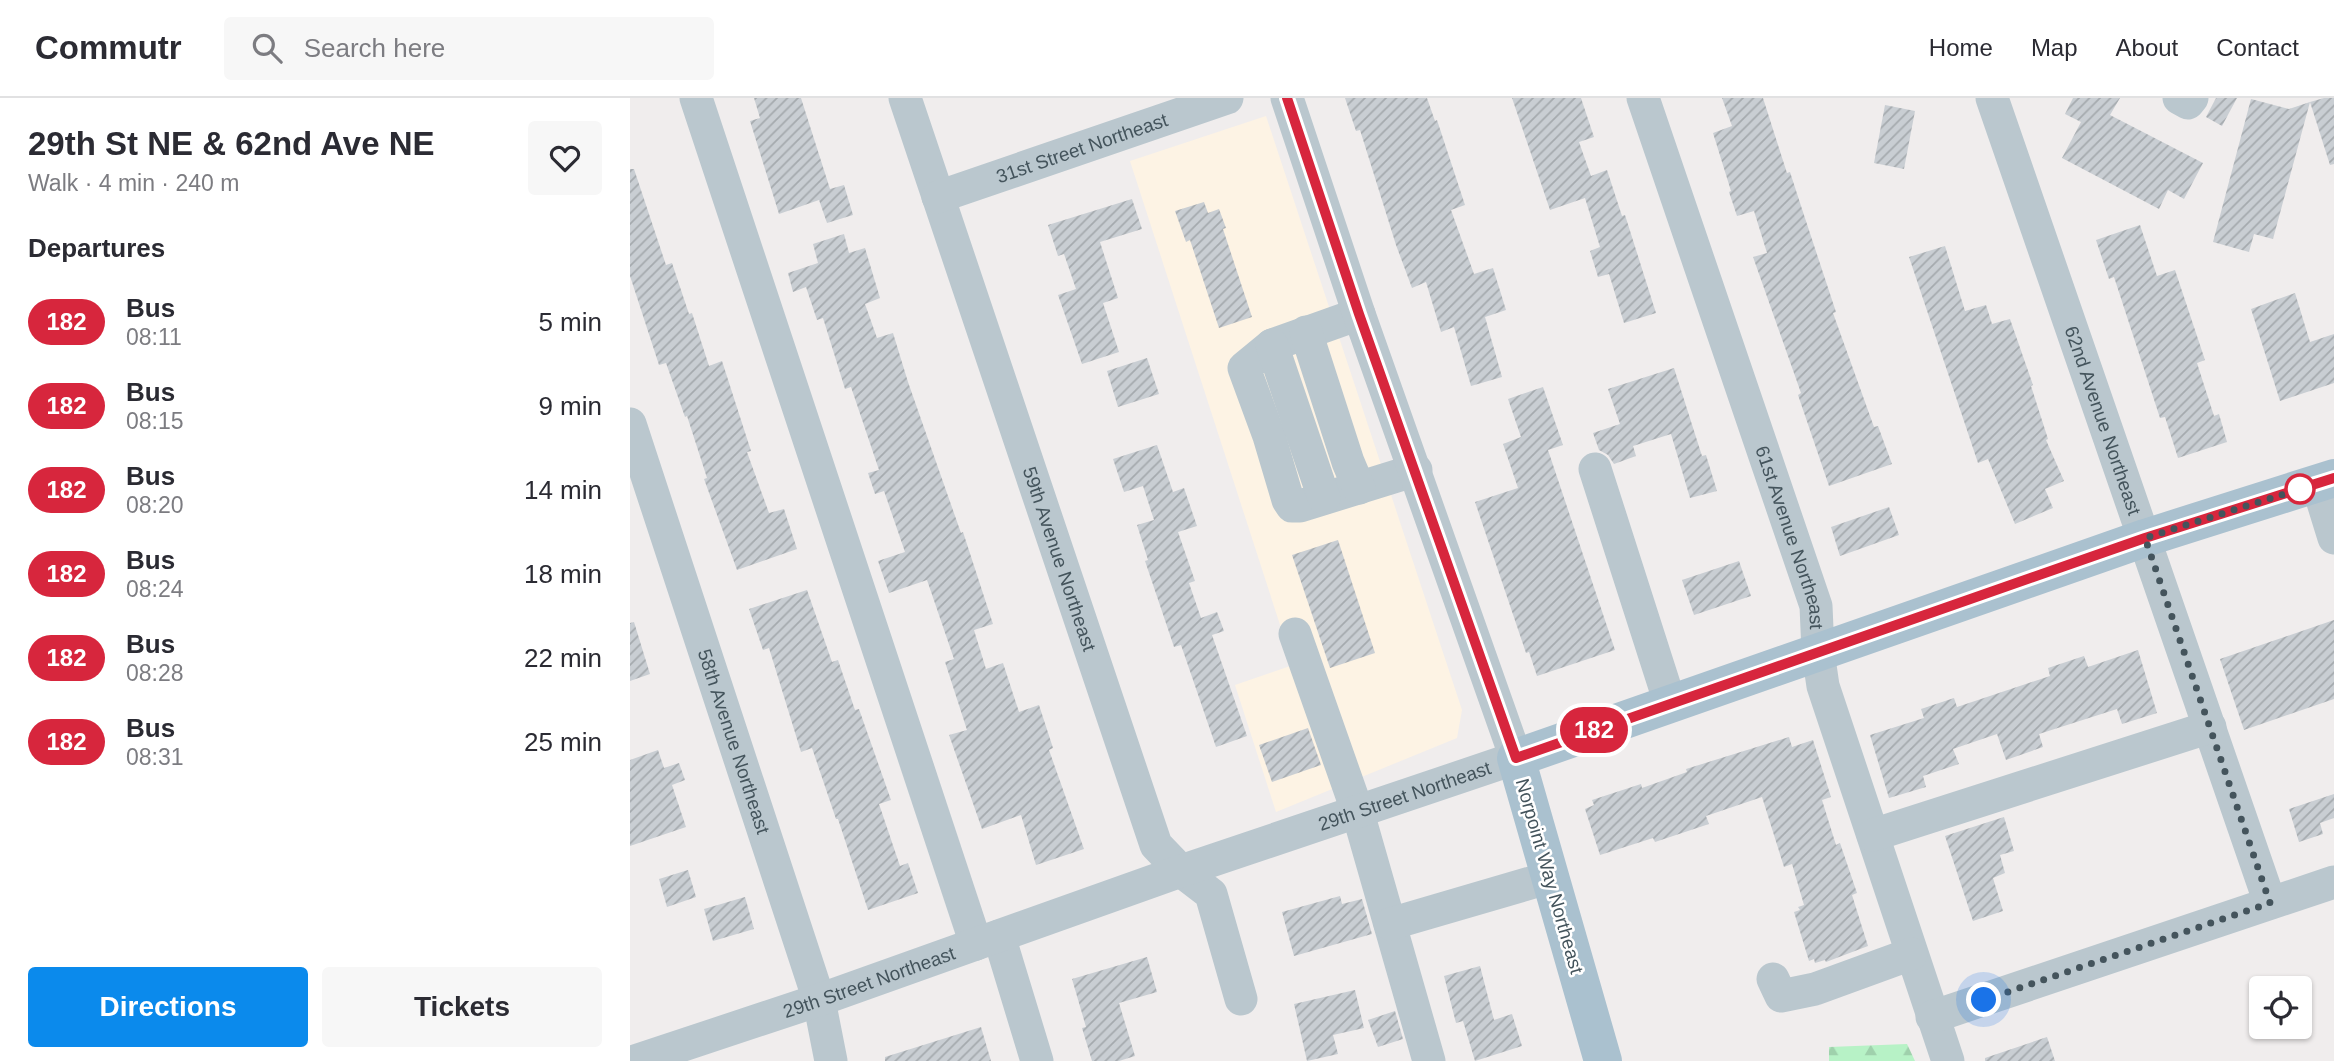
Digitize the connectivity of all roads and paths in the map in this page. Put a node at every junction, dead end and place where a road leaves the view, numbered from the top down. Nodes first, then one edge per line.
1 (696, 98) edge
2 (905, 98) edge
3 (1227, 98) edge
4 (1287, 98) edge
5 (1643, 98) edge
6 (1992, 98) edge
7 (2179, 98) edge
8 (2192, 98) edge
9 (938, 197) junction
10 (1359, 314) junction
11 (1314, 329) junction
12 (1272, 345) junction
13 (630, 424) edge
14 (1595, 469) dead end
15 (1416, 470) junction
16 (2325, 481) edge
17 (1366, 485) junction
18 (1324, 498) junction
19 (2145, 538) junction
20 (2334, 538) edge
21 (1295, 634) dead end
22 (1818, 652) junction
23 (1670, 703) junction
24 (2210, 727) junction
25 (1516, 758) junction
26 (1358, 813) junction
27 (1873, 835) junction
28 (1181, 872) junction
29 (1550, 877) junction
30 (2334, 882) edge
31 (2270, 903) junction
32 (1390, 924) junction
33 (987, 940) junction
34 (1912, 954) junction
35 (1773, 979) dead end
36 (1241, 999) dead end
37 (819, 1000) junction
38 (1932, 1017) junction
39 (646, 1059) edge
40 (831, 1061) edge
41 (1037, 1061) edge
42 (1429, 1061) edge
43 (1603, 1061) edge
44 (1948, 1061) edge

1 - 33 street
2 - 9 street, 59th Avenue Northeast
3 - 9 street, 31st Street Northeast
4 - 10 street, Norpoint Way Northeast
5 - 22 street, 61st Avenue Northeast
6 - 19 street, 62nd Avenue Northeast
7 - 8 street
9 - 28 street, 59th Avenue Northeast
10 - 11 street
10 - 15 street, Norpoint Way Northeast
11 - 12 street
11 - 17 street
12 - 18 street
12 - 18 street
13 - 37 street, 58th Avenue Northeast
14 - 23 street
15 - 17 street
15 - 25 street, Norpoint Way Northeast
16 - 19 main road, 29th Street Northeast
16 - 20 street
17 - 18 street
19 - 22 main road, 29th Street Northeast
19 - 24 street, 62nd Avenue Northeast
21 - 26 street
22 - 23 main road, 29th Street Northeast
22 - 27 street, 61st Avenue Northeast
23 - 25 main road, 29th Street Northeast
24 - 27 street
24 - 31 street, 62nd Avenue Northeast
25 - 26 street, 29th Street Northeast
25 - 29 main road, Norpoint Way Northeast
26 - 28 street, 29th Street Northeast
26 - 32 street
27 - 34 street, 61st Avenue Northeast
28 - 33 street, 29th Street Northeast
28 - 36 street, 59th Avenue Northeast
29 - 32 street
29 - 43 main road, Norpoint Way Northeast
30 - 31 street
31 - 38 street
32 - 42 street
33 - 37 street, 29th Street Northeast
33 - 41 street
34 - 35 street
34 - 38 street, 61st Avenue Northeast
37 - 39 street, 29th Street Northeast
37 - 40 street, 58th Avenue Northeast
38 - 44 street, 61st Avenue Northeast

